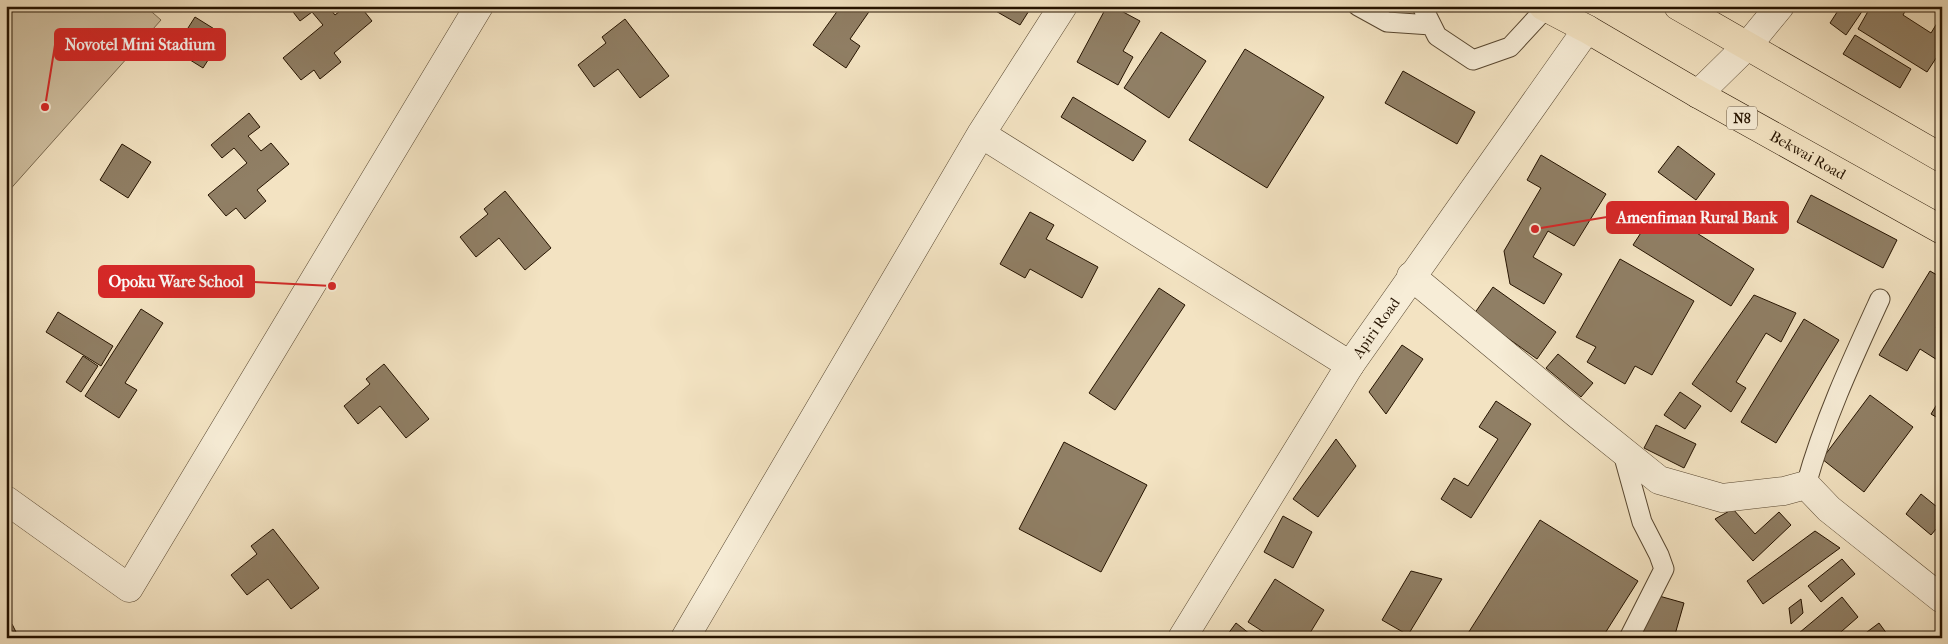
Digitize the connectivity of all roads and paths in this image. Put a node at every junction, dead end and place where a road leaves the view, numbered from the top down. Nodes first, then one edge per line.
1 (479, 6) edge
2 (1063, 6) edge
3 (1358, 6) edge
4 (1422, 6) edge
5 (1678, 6) edge
6 (1780, 6) edge
7 (1544, 7) edge
8 (1431, 25) junction
9 (1588, 28) junction
10 (1748, 45) junction
11 (1698, 94) junction
12 (981, 134) junction
13 (1942, 158) edge
14 (1942, 230) edge
15 (1411, 276) junction
16 (1880, 299) dead end
17 (1350, 365) junction
18 (1622, 450) junction
19 (1806, 486) junction
20 (6, 500) edge
21 (1942, 599) edge
22 (685, 638) edge
23 (1182, 638) edge
24 (1629, 638) edge

1 - 20 street
2 - 12 street
3 - 8 lane
4 - 8 lane
5 - 10 highway
6 - 10 street
7 - 8 lane
7 - 9 highway, Bekwai Road / N8
9 - 11 highway, Bekwai Road / N8
9 - 15 street, Apiri Road
10 - 11 street
10 - 13 highway
11 - 14 highway, Bekwai Road / N8
12 - 17 street
12 - 22 street
15 - 17 street, Apiri Road
15 - 18 street
16 - 19 lane
17 - 23 street, Apiri Road
18 - 19 street
18 - 24 lane
19 - 21 street

